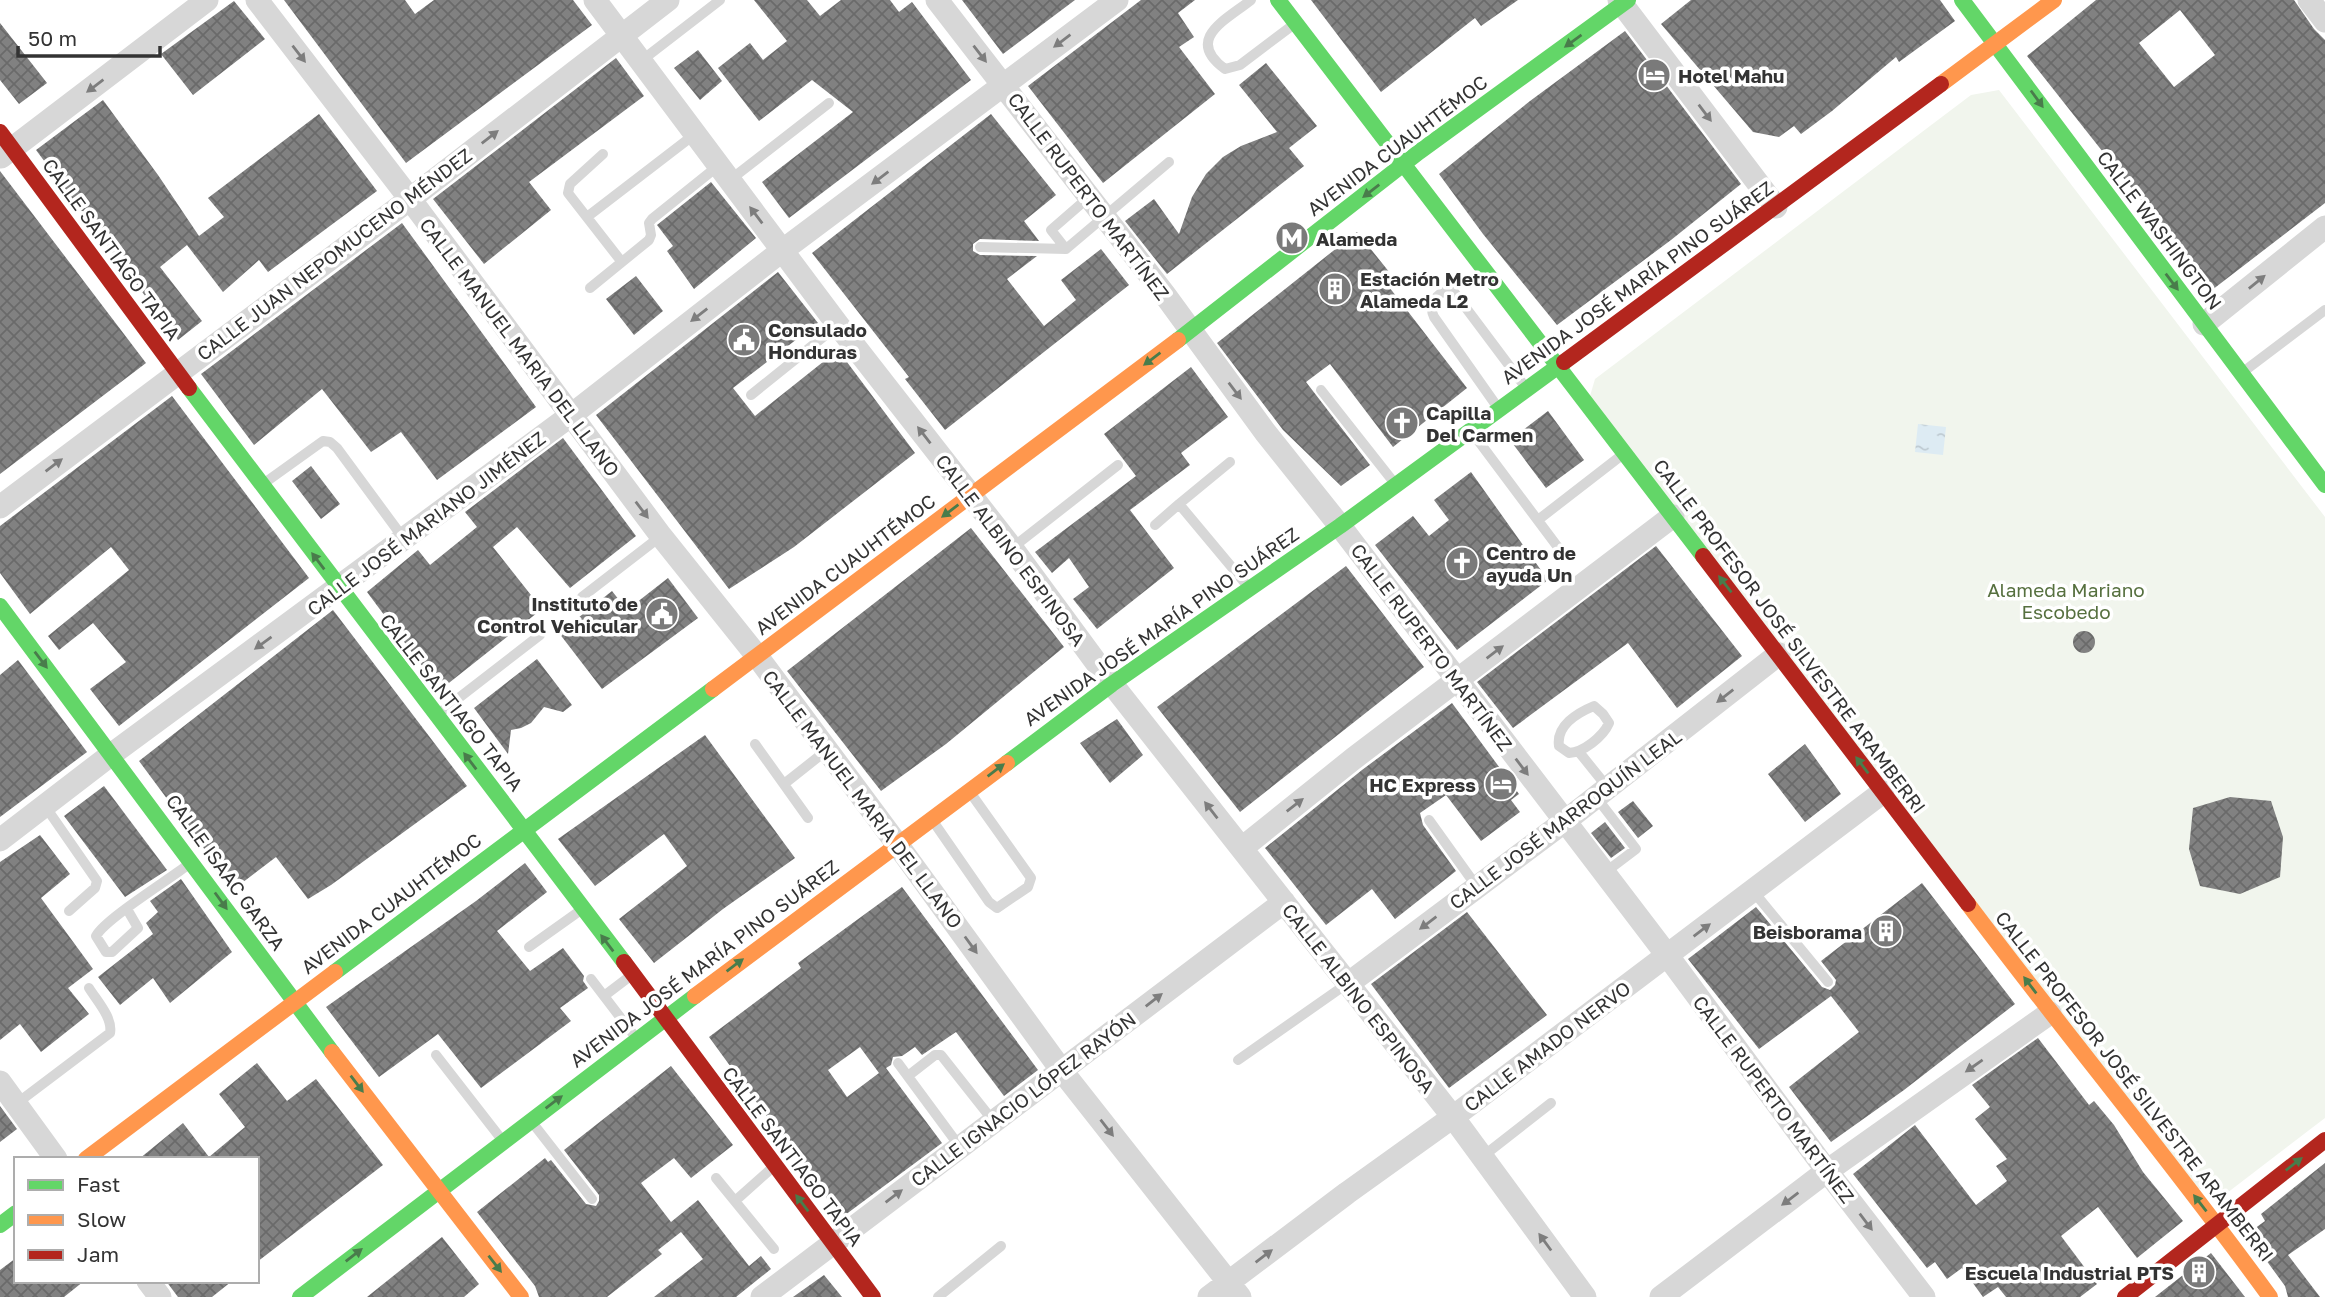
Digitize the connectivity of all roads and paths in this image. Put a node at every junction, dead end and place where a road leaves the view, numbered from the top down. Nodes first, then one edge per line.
1 (207, 0) edge
2 (257, 0) edge
3 (595, 0) edge
4 (668, 0) edge
5 (720, 0) edge
6 (937, 0) edge
7 (1117, 0) edge
8 (1251, 0) edge
9 (1278, 0) edge
10 (1962, 0) edge
11 (2054, 0) edge
12 (2309, 0) edge
13 (1623, 1) edge
14 (2325, 21) edge
15 (1296, 23) junction
16 (622, 36) junction
17 (1997, 44) junction
18 (641, 61) junction
19 (1004, 85) junction
20 (829, 103) dead end
21 (695, 134) junction
22 (4, 146) edge
23 (603, 154) dead end
24 (1169, 162) dead end
25 (1405, 164) junction
26 (724, 173) junction
27 (1089, 197) junction
28 (410, 199) junction
29 (1776, 207) junction
30 (587, 217) junction
31 (1105, 217) junction
32 (2325, 227) edge
33 (981, 247) dead end
34 (1066, 249) junction
35 (783, 250) junction
36 (621, 261) junction
37 (590, 288) dead end
38 (2325, 310) edge
39 (2204, 324) junction
40 (838, 325) junction
41 (1190, 331) junction
42 (1557, 368) junction
43 (176, 372) junction
44 (2241, 374) junction
45 (1527, 389) junction
46 (1321, 390) dead end
47 (751, 395) dead end
48 (1500, 409) junction
49 (570, 416) junction
50 (1471, 430) junction
51 (1624, 453) junction
52 (1230, 462) dead end
53 (1118, 465) dead end
54 (2321, 472) edge
55 (1396, 485) junction
56 (261, 486) junction
57 (971, 495) junction
58 (1180, 504) junction
59 (0, 507) edge
60 (1673, 516) junction
61 (1538, 520) junction
62 (1155, 525) dead end
63 (1340, 526) junction
64 (661, 536) junction
65 (404, 539) junction
66 (1012, 548) junction
67 (1563, 554) dead end
68 (338, 588) junction
69 (1249, 588) junction
70 (582, 597) dead end
71 (0, 606) edge
72 (540, 635) dead end
73 (1779, 654) junction
74 (757, 656) junction
75 (1457, 681) junction
76 (1112, 684) junction
77 (436, 716) junction
78 (755, 744) dead end
79 (827, 750) junction
80 (1580, 752) junction
81 (113, 754) junction
82 (784, 784) junction
83 (969, 790) junction
84 (1883, 792) junction
85 (1602, 793) junction
86 (45, 806) junction
87 (808, 818) dead end
88 (931, 818) junction
89 (1429, 820) dead end
90 (1564, 822) junction
91 (524, 829) junction
92 (0, 840) edge
93 (897, 844) junction
94 (1242, 848) junction
95 (193, 862) junction
96 (1603, 874) junction
97 (1477, 887) junction
98 (1753, 891) junction
99 (1284, 902) junction
100 (127, 909) dead end
101 (582, 909) junction
102 (69, 911) dead end
103 (529, 947) dead end
104 (1668, 956) junction
105 (631, 975) junction
106 (591, 979) dead end
107 (1349, 982) junction
108 (1828, 982) dead end
109 (89, 988) dead end
110 (604, 996) junction
111 (294, 1002) junction
112 (2050, 1013) junction
113 (664, 1018) junction
114 (637, 1039) junction
115 (436, 1055) dead end
116 (1238, 1060) dead end
117 (898, 1063) dead end
118 (1062, 1071) junction
119 (908, 1076) junction
120 (0, 1082) edge
121 (1551, 1102) dead end
122 (16, 1104) junction
123 (1453, 1117) junction
124 (530, 1120) junction
125 (994, 1122) junction
126 (2325, 1140) edge
127 (503, 1141) junction
128 (960, 1147) junction
129 (55, 1157) edge
130 (89, 1157) edge
131 (1482, 1157) junction
132 (775, 1166) junction
133 (1827, 1171) junction
134 (716, 1178) dead end
135 (438, 1190) junction
136 (592, 1199) dead end
137 (735, 1201) junction
138 (2217, 1224) junction
139 (832, 1243) junction
140 (1000, 1246) dead end
141 (774, 1250) dead end
142 (1234, 1289) edge
143 (300, 1297) edge
144 (521, 1297) edge
145 (762, 1297) edge
146 (873, 1297) edge
147 (938, 1297) edge
148 (1209, 1297) edge
149 (1585, 1297) edge
150 (1661, 1297) edge
151 (1924, 1297) edge
152 (2125, 1297) edge
153 (2270, 1297) edge

1 -> 22 street
2 -> 28 street, CALLE MANUEL MARIA DEL LLANO
3 - 16 street, CALLE ALBINO ESPINOSA
4 - 16 street, CALLE JUAN NEPOMUCENO MÉNDEZ
5 - 18 lane
6 -> 19 street, CALLE RUPERTO MARTÍNEZ
7 -> 19 street, CALLE JOSÉ MARIANO JIMÉNEZ
8 - 15 lane
9 - 15 main road, CALLE PROFESOR JOSÉ SILVESTRE ARAMBERRI
10 - 17 main road, CALLE WASHINGTON
11 - 17 main road, AVENIDA JOSÉ MARÍA PINO SUÁREZ
12 - 14 street
13 -> 25 main road, AVENIDA CUAUHTÉMOC
13 -> 29 street
15 - 25 main road, CALLE PROFESOR JOSÉ SILVESTRE ARAMBERRI
16 - 18 street, CALLE ALBINO ESPINOSA
28 -> 16 street, CALLE JUAN NEPOMUCENO MÉNDEZ
17 - 29 main road, AVENIDA JOSÉ MARÍA PINO SUÁREZ
17 -> 39 main road, CALLE WASHINGTON
18 - 21 street, CALLE ALBINO ESPINOSA
19 - 27 street, CALLE RUPERTO MARTÍNEZ
19 -> 35 street, CALLE JOSÉ MARIANO JIMÉNEZ
20 - 26 lane
21 - 26 street, CALLE ALBINO ESPINOSA
21 - 30 lane
22 - 43 main road, CALLE SANTIAGO TAPIA
23 - 30 lane
24 - 31 lane
25 -> 41 main road, AVENIDA CUAUHTÉMOC
25 - 42 main road, CALLE PROFESOR JOSÉ SILVESTRE ARAMBERRI
35 -> 26 street, CALLE ALBINO ESPINOSA
26 - 36 lane
27 - 31 street, CALLE RUPERTO MARTÍNEZ
27 - 34 lane
28 - 43 street, CALLE JUAN NEPOMUCENO MÉNDEZ
28 - 49 street, CALLE MANUEL MARIA DEL LLANO
29 - 42 main road, AVENIDA JOSÉ MARÍA PINO SUÁREZ
30 - 36 lane
31 - 34 lane
31 - 41 street, CALLE RUPERTO MARTÍNEZ
39 -> 32 street
33 - 34 lane
35 - 40 street, CALLE ALBINO ESPINOSA
35 -> 49 street, CALLE JOSÉ MARIANO JIMÉNEZ
36 - 37 lane
38 - 44 lane
39 - 44 main road, CALLE WASHINGTON
40 - 47 lane
57 -> 40 street, CALLE ALBINO ESPINOSA
41 -> 57 main road, AVENIDA CUAUHTÉMOC
41 -> 63 street, CALLE RUPERTO MARTÍNEZ
42 - 45 main road, AVENIDA JOSÉ MARÍA PINO SUÁREZ
42 - 51 main road, CALLE PROFESOR JOSÉ SILVESTRE ARAMBERRI
43 - 56 main road, CALLE SANTIAGO TAPIA
59 -> 43 street, CALLE JUAN NEPOMUCENO MÉNDEZ
44 - 54 main road, CALLE WASHINGTON
45 - 48 main road, AVENIDA JOSÉ MARÍA PINO SUÁREZ
45 - 48 lane
46 - 55 lane
48 - 50 main road, AVENIDA JOSÉ MARÍA PINO SUÁREZ
49 -> 64 street, CALLE MANUEL MARIA DEL LLANO
49 - 65 street, CALLE JOSÉ MARIANO JIMÉNEZ
50 - 55 main road, AVENIDA JOSÉ MARÍA PINO SUÁREZ
50 - 61 lane
51 - 60 main road, CALLE PROFESOR JOSÉ SILVESTRE ARAMBERRI
51 - 61 lane
52 - 58 lane
53 - 66 lane
55 - 63 main road, AVENIDA JOSÉ MARÍA PINO SUÁREZ
56 - 65 lane
68 -> 56 main road, CALLE SANTIAGO TAPIA
57 - 66 street, CALLE ALBINO ESPINOSA
57 -> 74 main road, AVENIDA CUAUHTÉMOC
58 - 62 lane
58 - 69 lane
73 -> 60 main road, CALLE PROFESOR JOSÉ SILVESTRE ARAMBERRI
75 -> 60 street
61 - 67 lane
63 - 69 main road, AVENIDA JOSÉ MARÍA PINO SUÁREZ
63 - 75 street, CALLE RUPERTO MARTÍNEZ
64 - 70 lane
64 - 74 street, CALLE MANUEL MARIA DEL LLANO
65 - 68 street, CALLE JOSÉ MARIANO JIMÉNEZ
66 - 76 street, CALLE ALBINO ESPINOSA
68 - 77 main road, CALLE SANTIAGO TAPIA
68 -> 81 street, CALLE JOSÉ MARIANO JIMÉNEZ
69 - 76 main road, AVENIDA JOSÉ MARÍA PINO SUÁREZ
71 -> 81 main road, CALLE ISAAC GARZA
72 - 77 lane
84 -> 73 main road, CALLE PROFESOR JOSÉ SILVESTRE ARAMBERRI
73 -> 85 street, CALLE JOSÉ MARROQUÍN LEAL
74 - 79 street, CALLE MANUEL MARIA DEL LLANO
74 - 91 main road, AVENIDA CUAUHTÉMOC
75 -> 90 street, CALLE RUPERTO MARTÍNEZ
94 -> 75 street
83 -> 76 main road, AVENIDA JOSÉ MARÍA PINO SUÁREZ
94 -> 76 street, CALLE ALBINO ESPINOSA
91 -> 77 main road, CALLE SANTIAGO TAPIA
78 - 82 lane
79 - 82 lane
79 - 93 street, CALLE MANUEL MARIA DEL LLANO
80 - 80 lane
80 - 85 lane
81 - 86 street, CALLE JOSÉ MARIANO JIMÉNEZ
81 - 95 main road, CALLE ISAAC GARZA
82 - 87 lane
83 - 88 main road, AVENIDA JOSÉ MARÍA PINO SUÁREZ
83 - 88 lane
84 - 98 street, CALLE AMADO NERVO
112 -> 84 main road, CALLE PROFESOR JOSÉ SILVESTRE ARAMBERRI
85 - 90 street, CALLE JOSÉ MARROQUÍN LEAL
85 - 96 lane
86 - 92 street, CALLE JOSÉ MARIANO JIMÉNEZ
86 - 102 lane
88 - 93 main road, AVENIDA JOSÉ MARÍA PINO SUÁREZ
89 - 97 lane
90 - 96 street, CALLE RUPERTO MARTÍNEZ
90 - 97 street, CALLE JOSÉ MARROQUÍN LEAL
91 - 101 main road, CALLE SANTIAGO TAPIA
91 - 111 main road, AVENIDA CUAUHTÉMOC
113 -> 93 main road, AVENIDA JOSÉ MARÍA PINO SUÁREZ
93 -> 118 street, CALLE MANUEL MARIA DEL LLANO
94 - 99 street, CALLE ALBINO ESPINOSA
95 - 100 lane
95 -> 111 main road, CALLE ISAAC GARZA
96 - 104 street, CALLE RUPERTO MARTÍNEZ
97 -> 107 street, CALLE JOSÉ MARROQUÍN LEAL
104 -> 98 street, CALLE AMADO NERVO
98 - 108 lane
99 - 107 street, CALLE ALBINO ESPINOSA
118 -> 99 street, CALLE IGNACIO LÓPEZ RAYÓN
101 - 103 lane
105 -> 101 main road, CALLE SANTIAGO TAPIA
104 - 123 street, CALLE AMADO NERVO
104 - 133 street, CALLE RUPERTO MARTÍNEZ
105 - 110 lane
105 - 113 main road, CALLE SANTIAGO TAPIA
106 - 110 lane
107 - 116 lane
107 - 123 street, CALLE ALBINO ESPINOSA
109 - 122 lane
110 - 114 lane
111 - 130 main road, AVENIDA CUAUHTÉMOC
111 -> 135 main road, CALLE ISAAC GARZA
112 -> 133 street
138 -> 112 main road, CALLE PROFESOR JOSÉ SILVESTRE ARAMBERRI
113 - 114 main road, AVENIDA JOSÉ MARÍA PINO SUÁREZ
113 - 132 main road, CALLE SANTIAGO TAPIA
124 -> 114 main road, AVENIDA JOSÉ MARÍA PINO SUÁREZ
115 - 127 lane
117 - 119 lane
118 - 125 street, CALLE IGNACIO LÓPEZ RAYÓN
118 -> 142 street, CALLE MANUEL MARIA DEL LLANO
119 - 125 lane
119 - 128 lane
120 - 122 street
121 - 131 lane
122 - 129 street
123 - 131 street, CALLE ALBINO ESPINOSA
142 -> 123 street, CALLE AMADO NERVO
124 - 127 main road, AVENIDA JOSÉ MARÍA PINO SUÁREZ
124 - 136 lane
125 - 128 street, CALLE IGNACIO LÓPEZ RAYÓN
138 -> 126 main road
127 - 135 main road, AVENIDA JOSÉ MARÍA PINO SUÁREZ
139 -> 128 street, CALLE IGNACIO LÓPEZ RAYÓN
149 -> 131 street, CALLE ALBINO ESPINOSA
132 - 137 lane
139 -> 132 main road, CALLE SANTIAGO TAPIA
133 -> 150 street
133 -> 151 street, CALLE RUPERTO MARTÍNEZ
134 - 137 lane
143 -> 135 main road, AVENIDA JOSÉ MARÍA PINO SUÁREZ
135 -> 144 main road, CALLE ISAAC GARZA
137 - 141 lane
138 - 152 main road
138 - 153 main road, CALLE PROFESOR JOSÉ SILVESTRE ARAMBERRI
139 - 145 street, CALLE IGNACIO LÓPEZ RAYÓN
139 - 146 main road, CALLE SANTIAGO TAPIA
140 - 147 lane
142 - 148 street, CALLE AMADO NERVO

